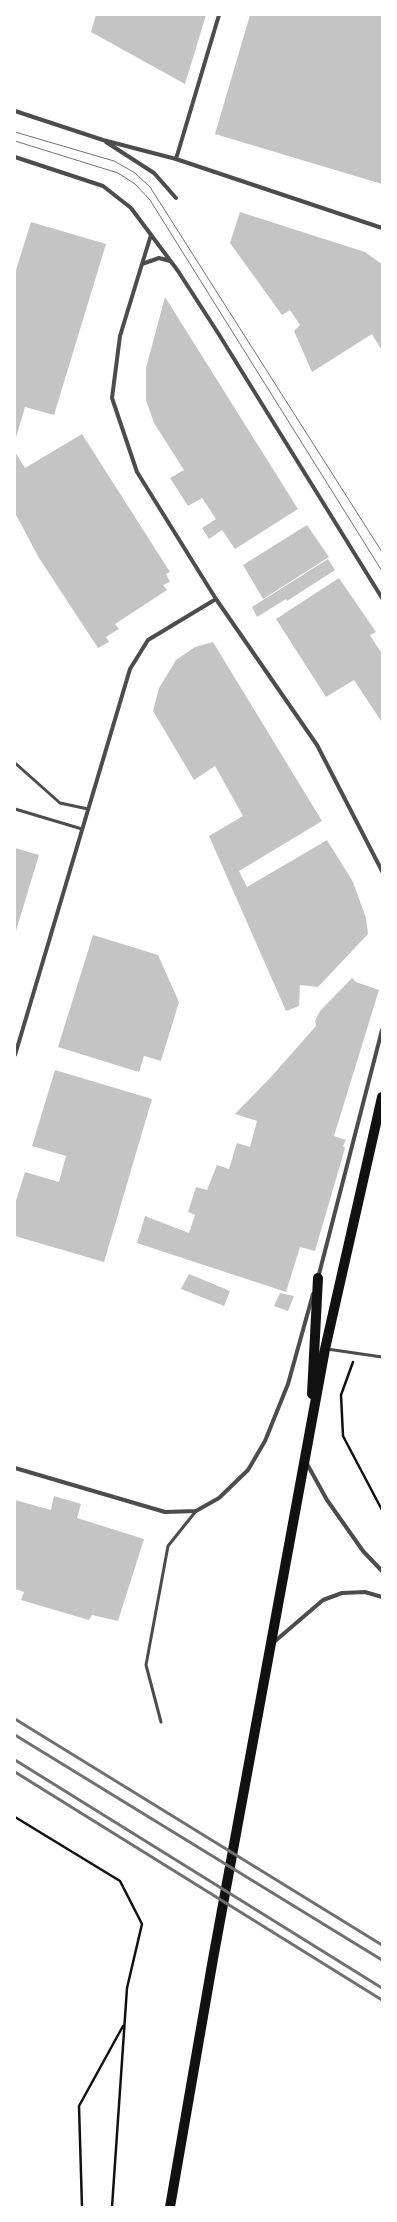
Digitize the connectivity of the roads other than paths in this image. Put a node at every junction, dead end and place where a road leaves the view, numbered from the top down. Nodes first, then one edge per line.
1 (219, 15) edge
2 (15, 111) edge
3 (103, 140) junction
4 (15, 157) edge
5 (176, 159) junction
6 (176, 198) dead end
7 (382, 228) edge
8 (151, 235) junction
9 (171, 261) junction
10 (142, 264) junction
11 (382, 598) edge
12 (216, 599) junction
13 (15, 763) edge
14 (15, 809) edge
15 (88, 809) junction
16 (82, 829) junction
17 (382, 871) edge
18 (382, 1030) edge
19 (15, 1055) edge
20 (382, 1097) edge
21 (318, 1278) junction
22 (326, 1349) junction
23 (382, 1357) edge
24 (310, 1438) junction
25 (306, 1462) junction
26 (15, 1468) edge
27 (196, 1511) junction
28 (382, 1571) edge
29 (382, 1597) edge
30 (272, 1644) junction
31 (161, 1722) dead end
32 (170, 2207) edge

1 - 5 street
2 - 3 street
3 - 5 street
3 - 6 street
4 - 8 street
5 - 7 street
8 - 9 street
8 - 10 street
9 - 10 street
9 - 11 street
10 - 12 street
12 - 15 street
12 - 17 street
13 - 15 lane
14 - 16 lane
15 - 16 street
16 - 19 street
18 - 21 street
20 - 22 main road
21 - 24 main road
21 - 27 street
22 - 23 lane
22 - 24 main road
24 - 25 main road
25 - 28 street
25 - 30 main road
26 - 27 street
27 - 31 lane
29 - 30 street
30 - 32 main road

